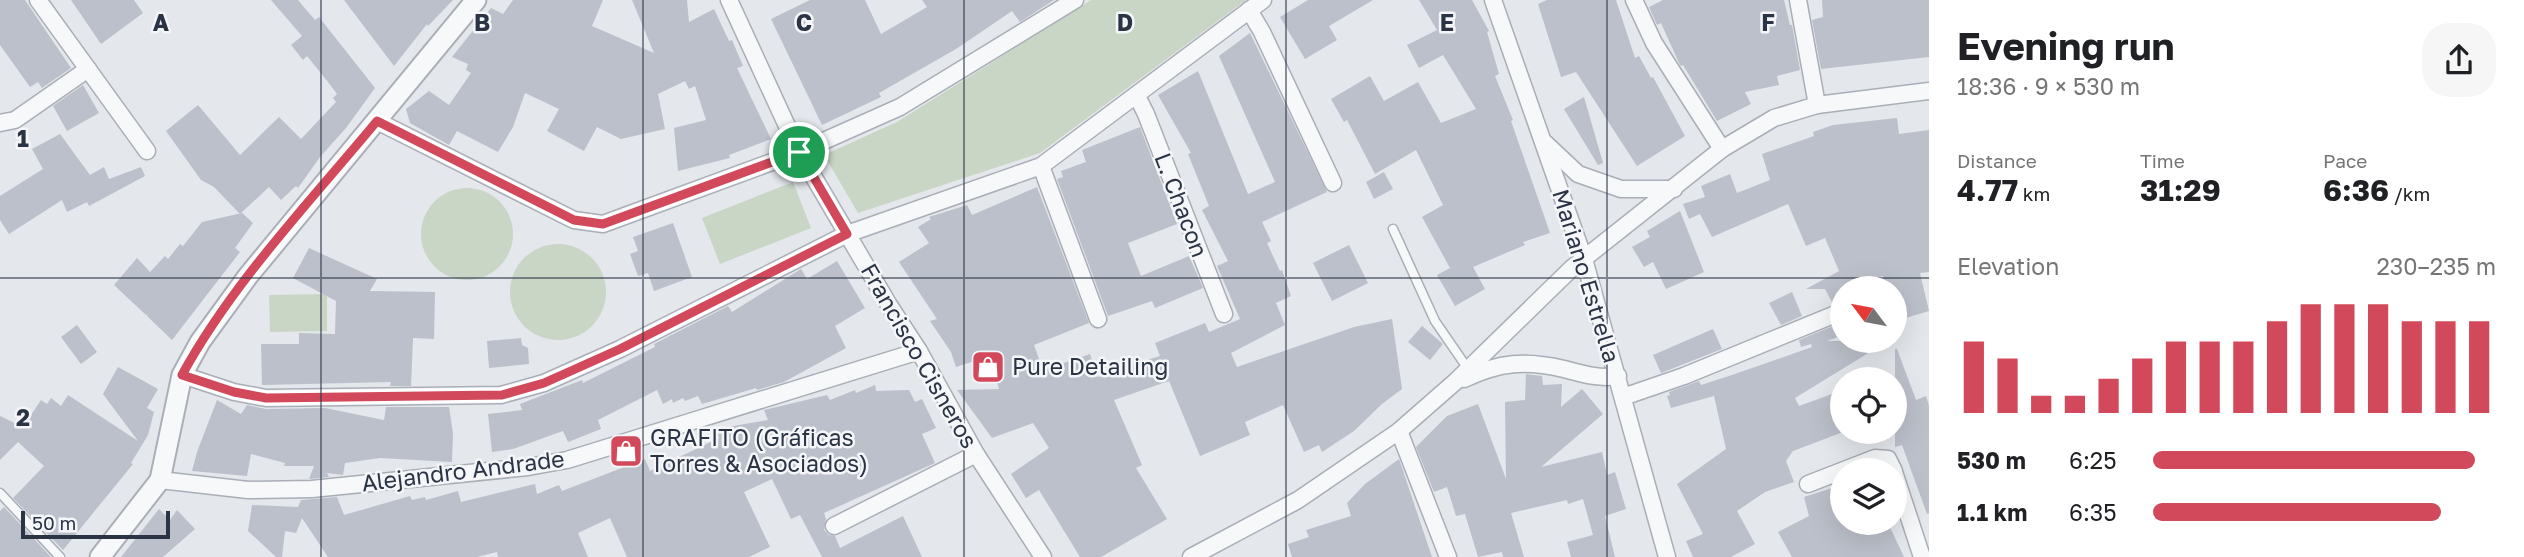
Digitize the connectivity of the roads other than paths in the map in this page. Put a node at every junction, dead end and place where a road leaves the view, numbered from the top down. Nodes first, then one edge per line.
1 (38, 0) edge
2 (476, 0) edge
3 (729, 0) edge
4 (1263, 0) edge
5 (1493, 0) edge
6 (1634, 0) edge
7 (1798, 0) edge
8 (1068, 2) edge
9 (1249, 10) junction
10 (88, 69) junction
11 (1929, 91) edge
12 (1137, 96) junction
13 (1817, 105) junction
14 (377, 121) junction
15 (0, 123) edge
16 (1542, 141) junction
17 (1722, 149) junction
18 (147, 151) dead end
19 (799, 152) junction
20 (1041, 166) junction
21 (1333, 183) dead end
22 (1674, 189) junction
23 (1393, 229) dead end
24 (847, 234) junction
25 (1584, 259) junction
26 (1224, 314) dead end
27 (1830, 316) edge
28 (1098, 319) dead end
29 (919, 351) junction
30 (1468, 369) junction
31 (182, 375) junction
32 (1618, 376) junction
33 (1455, 383) junction
34 (1623, 397) junction
35 (1399, 430) junction
36 (976, 454) junction
37 (1830, 475) edge
38 (160, 480) junction
39 (1808, 484) dead end
40 (0, 493) edge
41 (1907, 512) edge
42 (834, 526) dead end
43 (60, 557) edge
44 (100, 557) edge
45 (1043, 557) edge
46 (1191, 557) edge
47 (1448, 557) edge
48 (1667, 557) edge
49 (1922, 557) edge

1 - 10 street
2 - 14 street
3 - 19 street, Francisco Cisneros
4 - 9 street
5 - 16 street, Mariano Estrella
6 - 17 street
7 - 13 street
8 - 19 street
9 - 12 street
9 - 21 street
10 - 15 street
10 - 18 street
11 - 13 street
12 - 20 street
12 - 26 street, L. Chacon
13 - 17 street
14 - 19 street
14 - 31 street
16 - 22 street
16 - 25 street, Mariano Estrella
17 - 22 street
19 - 24 street, Francisco Cisneros
20 - 24 street
20 - 28 street
22 - 25 street
23 - 30 lane
24 - 29 street, Francisco Cisneros
24 - 31 street
25 - 30 street
25 - 32 street, Mariano Estrella
27 - 34 street
29 - 36 street, Francisco Cisneros
29 - 38 street, Alejandro Andrade
30 - 33 street
31 - 38 street
32 - 33 street
32 - 34 street, Mariano Estrella
33 - 35 street
34 - 48 street, Mariano Estrella
35 - 46 street
35 - 47 street
36 - 42 street
36 - 45 street, Francisco Cisneros
37 - 39 street
38 - 44 street
40 - 43 lane
41 - 49 street

